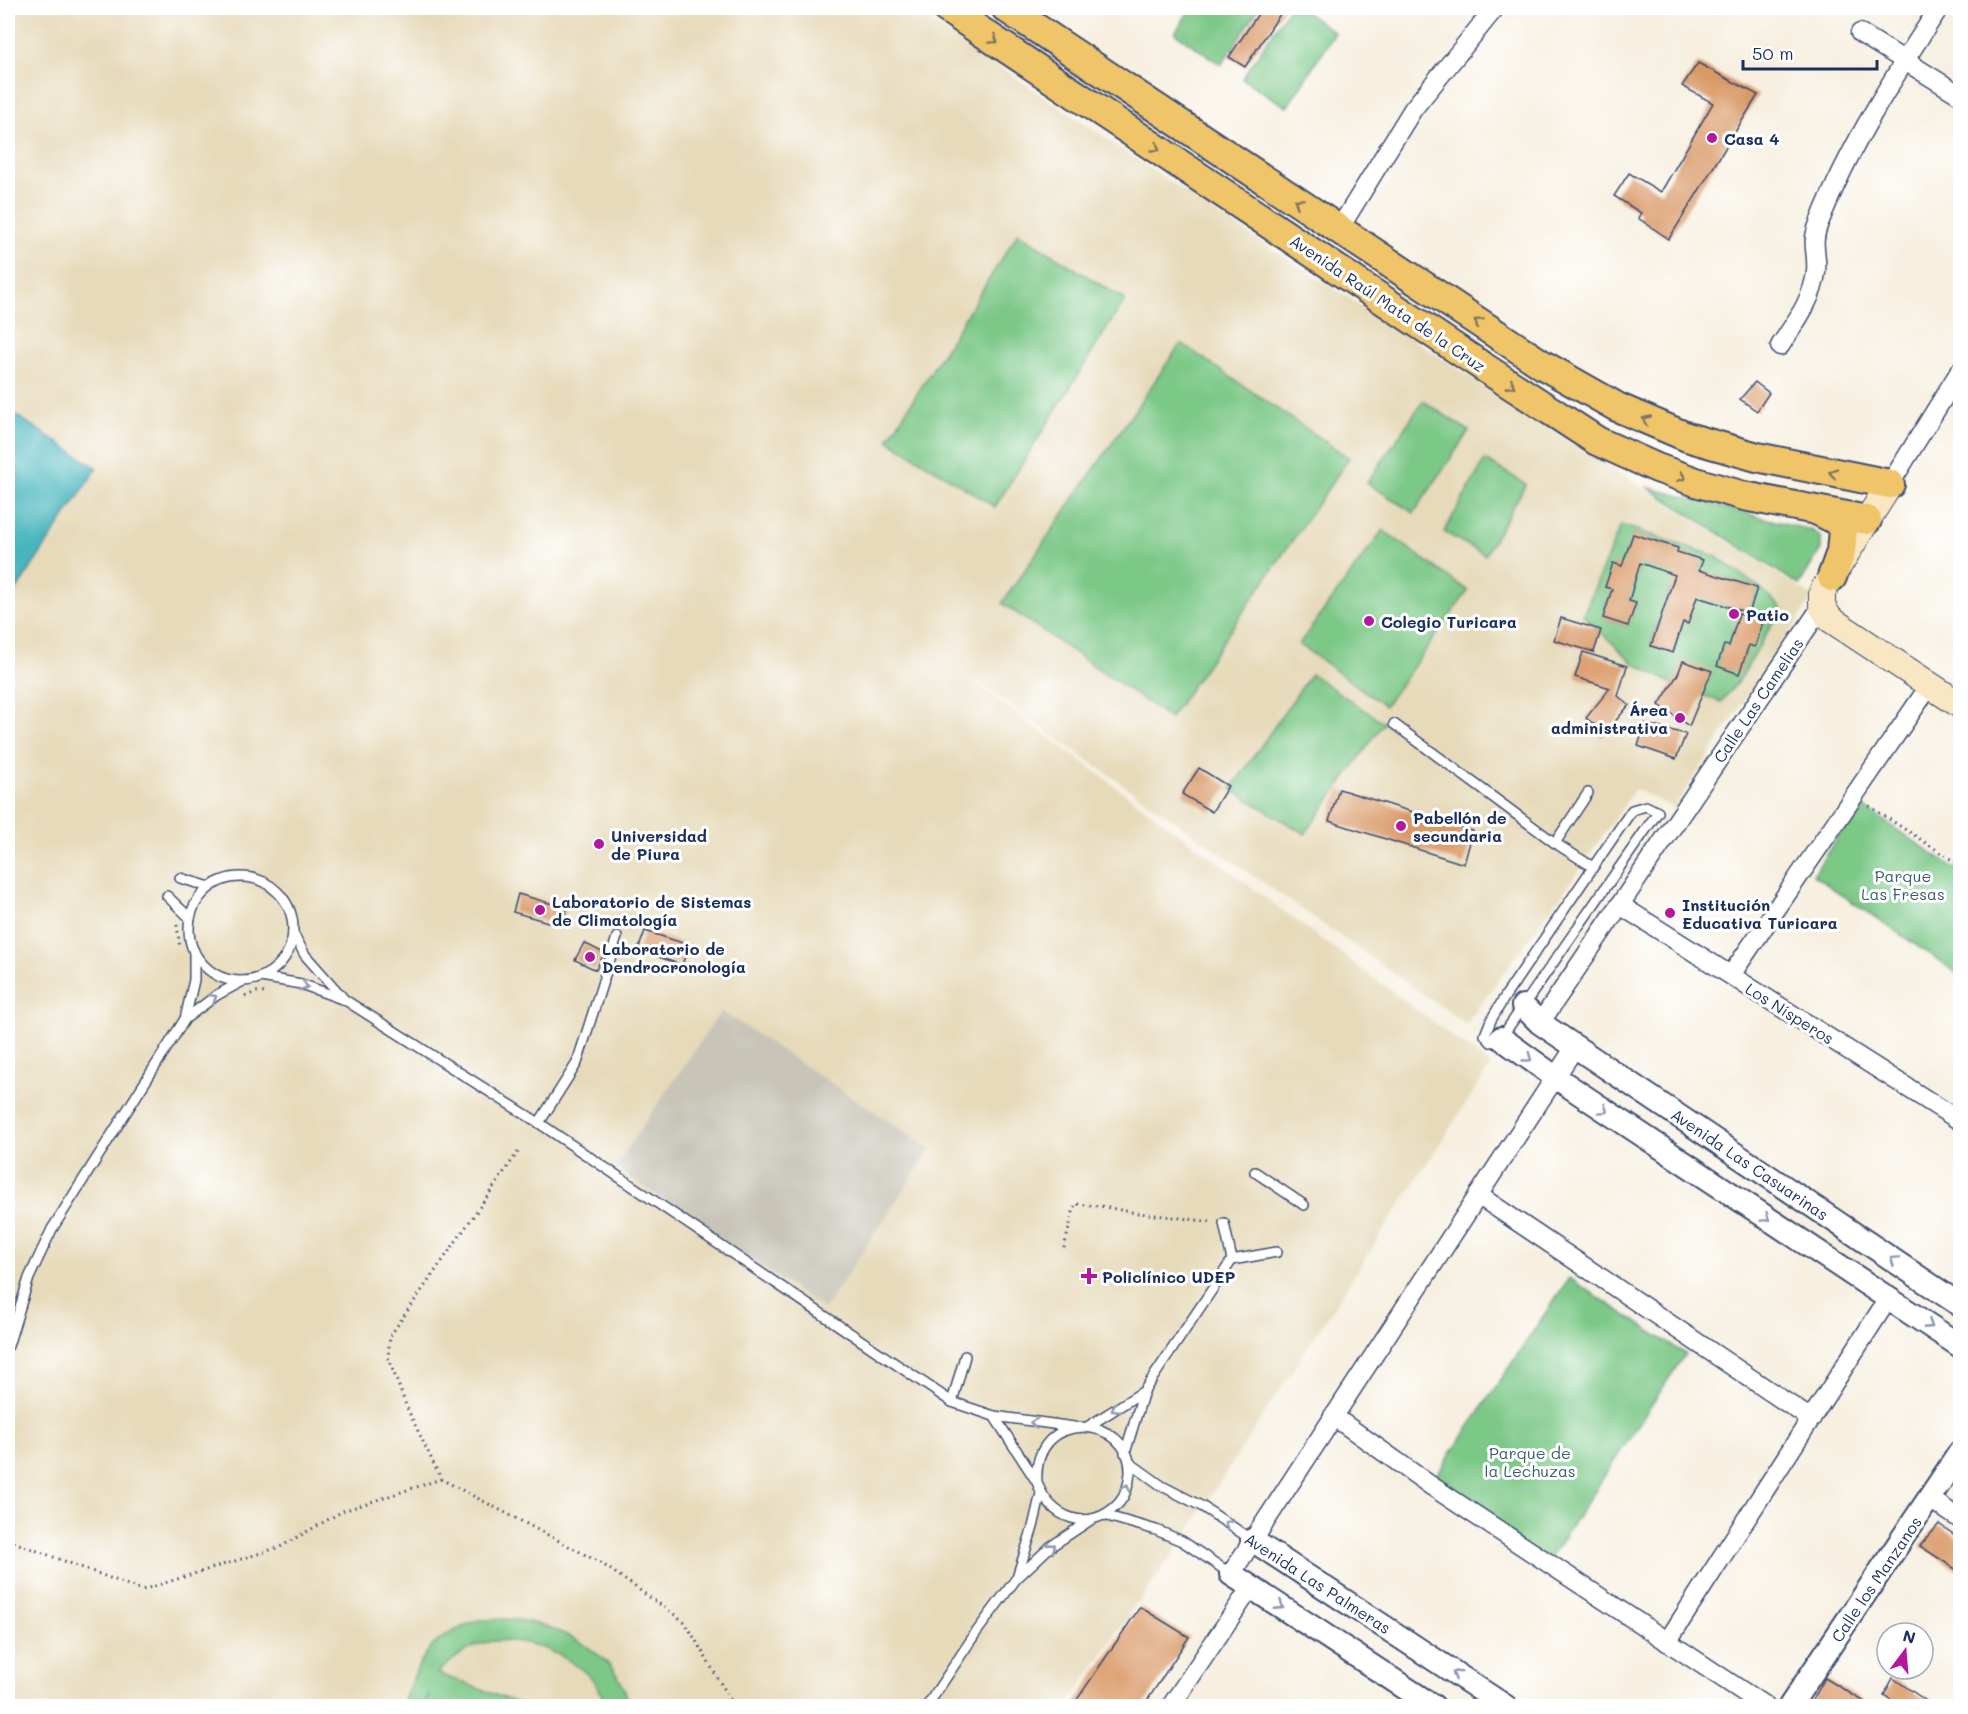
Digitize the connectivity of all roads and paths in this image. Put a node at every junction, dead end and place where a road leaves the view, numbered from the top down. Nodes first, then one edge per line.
1 (946, 8) edge
2 (1006, 8) edge
3 (1495, 8) edge
4 (1939, 8) edge
5 (1860, 33) dead end
6 (1905, 60) junction
7 (1960, 95) edge
8 (1339, 229) junction
9 (1780, 346) dead end
10 (1960, 371) edge
11 (1890, 484) junction
12 (1811, 509) junction
13 (1867, 520) junction
14 (1832, 577) junction
15 (1822, 606) junction
16 (1930, 685) junction
17 (1960, 705) edge
18 (1394, 724) dead end
19 (1588, 792) dead end
20 (1852, 795) junction
21 (1555, 843) junction
22 (1960, 865) edge
23 (1593, 867) junction
24 (180, 878) dead end
25 (210, 887) junction
26 (167, 896) dead end
27 (1620, 905) junction
28 (190, 918) junction
29 (293, 933) junction
30 (616, 937) dead end
31 (194, 951) junction
32 (1731, 975) junction
33 (261, 977) junction
34 (244, 981) junction
35 (273, 993) dead end
36 (237, 1000) dead end
37 (345, 1000) junction
38 (1523, 1006) junction
39 (185, 1018) junction
40 (1540, 1023) junction
41 (1501, 1038) junction
42 (1575, 1047) junction
43 (1556, 1077) junction
44 (1960, 1121) edge
45 (539, 1123) junction
46 (518, 1152) dead end
47 (1255, 1172) dead end
48 (1478, 1196) junction
49 (1305, 1205) dead end
50 (1224, 1223) joint
51 (1064, 1248) dead end
52 (1277, 1252) dead end
53 (1232, 1260) junction
54 (1888, 1299) junction
55 (1960, 1305) edge
56 (8, 1346) edge
57 (1960, 1346) edge
58 (965, 1356) dead end
59 (1144, 1392) junction
60 (952, 1402) junction
61 (994, 1416) junction
62 (1334, 1416) junction
63 (1811, 1419) junction
64 (1074, 1427) junction
65 (1087, 1427) junction
66 (1960, 1452) edge
67 (1125, 1453) junction
68 (1130, 1464) junction
69 (441, 1479) junction
70 (1037, 1482) junction
71 (1041, 1493) junction
72 (1930, 1499) junction
73 (1104, 1515) junction
74 (1092, 1519) junction
75 (1960, 1519) edge
76 (8, 1540) edge
77 (1252, 1540) junction
78 (1231, 1574) junction
79 (1016, 1579) junction
80 (1251, 1587) junction
81 (1667, 1642) junction
82 (734, 1707) edge
83 (927, 1707) edge
84 (1171, 1707) edge
85 (1433, 1707) edge
86 (1505, 1707) edge
87 (1765, 1707) edge
88 (1790, 1707) edge

1 -> 12 main road, Avenida Raúl Mata de la Cruz
8 -> 2 main road, Avenida Raúl Mata de la Cruz
3 - 8 street
4 - 6 street
5 - 6 street
6 - 7 street
6 - 9 street
11 -> 8 main road, Avenida Raúl Mata de la Cruz
10 - 11 street, Calle Las Camelias
11 - 13 main road, Calle Las Camelias
12 - 13 main road, Avenida Raúl Mata de la Cruz
12 - 14 main road
13 - 14 main road, Calle Las Camelias
14 - 15 main road, Calle Las Camelias
15 - 16 main road
15 - 27 street, Calle Las Camelias
16 - 17 main road
16 - 20 street
18 - 21 lane
19 - 21 lane
20 - 22 path
20 - 32 street
21 - 23 lane
23 - 38 lane
23 - 41 lane
24 - 25 lane
25 - 28 lane
25 - 29 lane
26 - 28 lane
27 - 32 street, Los Nísperos
27 - 40 street, Calle Las Camelias
28 - 31 lane
29 - 33 lane
29 - 37 lane
30 - 45 lane
31 - 34 lane
31 - 39 lane
32 - 44 street, Los Nísperos
33 - 34 lane
33 -> 37 lane
39 -> 34 lane
35 - 36 path
37 - 45 lane
38 - 40 street, Avenida Las Casuarinas
38 - 41 lane
39 - 56 lane
40 - 42 street, Avenida Las Casuarinas
41 -> 43 street
42 - 43 street
55 -> 42 street, Avenida Las Casuarinas
43 - 48 street
43 -> 54 street
45 - 60 lane
46 - 69 path
47 - 49 lane
48 - 62 street
48 - 63 street
50 - 51 path
50 - 53 lane
52 - 53 lane
53 - 59 lane
54 -> 57 street
54 - 63 street
58 - 60 lane
59 -> 65 lane
59 - 67 lane
60 - 61 lane
64 -> 61 lane
61 - 70 lane
62 - 77 street
62 - 81 street
63 - 81 street
64 - 65 lane
64 - 70 lane
65 - 67 lane
66 - 72 street, Calle los Manzanos
67 - 68 lane
73 -> 68 lane
77 -> 68 lane, Avenida Las Palmeras
69 - 76 path
69 - 82 path
70 - 71 lane
71 - 74 lane
71 - 79 lane
72 - 75 street
72 - 88 street, Calle los Manzanos
73 - 74 lane
73 - 78 lane
79 -> 74 lane
77 - 78 street
86 -> 77 street, Avenida Las Palmeras
78 - 80 street
79 - 83 lane
80 - 84 street
80 -> 85 street
81 - 87 street

